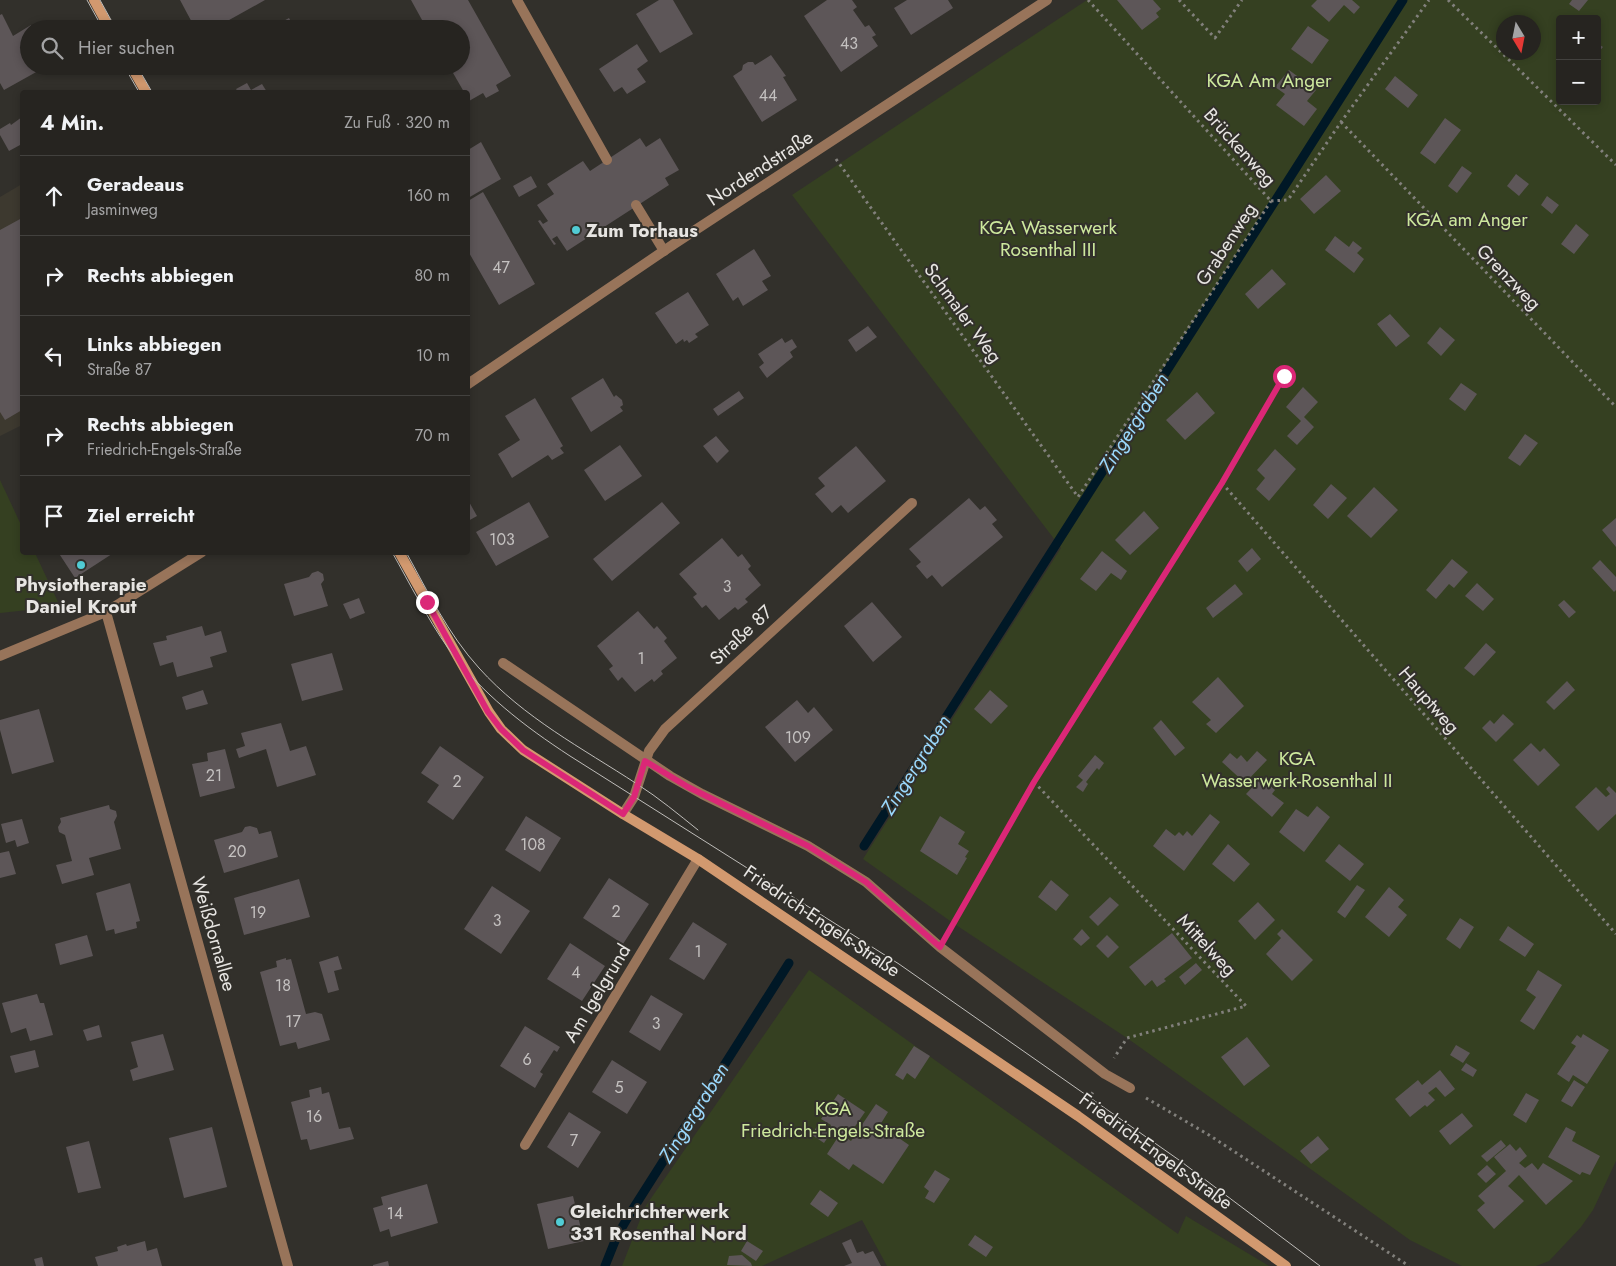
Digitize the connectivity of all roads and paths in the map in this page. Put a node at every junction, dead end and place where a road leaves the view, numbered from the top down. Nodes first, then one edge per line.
1 (94, 0) edge
2 (517, 0) edge
3 (1047, 0) edge
4 (1088, 0) edge
5 (1179, 0) edge
6 (1242, 0) edge
7 (1429, 0) edge
8 (1448, 0) edge
9 (105, 20) edge
10 (136, 75) edge
11 (145, 90) edge
12 (1341, 122) junction
13 (827, 145) junction
14 (607, 160) dead end
15 (1616, 165) edge
16 (1271, 201) junction
17 (636, 206) dead end
18 (664, 251) junction
19 (1284, 376) dead end
20 (470, 383) edge
21 (1616, 408) edge
22 (1222, 483) junction
23 (1078, 497) joint
24 (912, 503) dead end
25 (197, 555) edge
26 (401, 555) edge
27 (106, 612) junction
28 (0, 656) edge
29 (503, 663) dead end
30 (645, 761) junction
31 (1034, 782) junction
32 (623, 814) junction
33 (698, 859) junction
34 (1616, 934) edge
35 (940, 947) junction
36 (1105, 1074) junction
37 (1130, 1088) joint
38 (1078, 1116) junction
39 (525, 1145) dead end
40 (288, 1266) edge
41 (1286, 1266) edge
42 (1409, 1266) edge

1 - 9 main road
2 - 14 street
3 - 13 street, Nordendstraße
4 - 16 path, Brückenweg
5 - 6 path
7 - 12 path, Grabenweg
8 - 15 path
10 - 11 main road
12 - 16 path, Grabenweg
12 - 21 path, Grenzweg
13 - 18 street, Nordendstraße
13 - 23 path, Schmaler Weg
16 - 23 path, Grabenweg
17 - 18 street
18 - 20 street, Nordendstraße
19 - 22 path
22 - 31 path
22 - 34 path, Hauptweg
24 - 30 street, Straße 87
25 - 27 street
26 - 32 main road, Friedrich-Engels-Straße
27 - 28 street
27 - 40 street, Weißdornallee
29 - 30 street
30 - 32 street, Straße 87
30 - 35 street
31 - 35 path
31 - 36 path, Mittelweg
32 - 33 main road, Friedrich-Engels-Straße
33 - 38 main road, Friedrich-Engels-Straße
33 - 39 street, Am Igelgrund
35 - 36 street
36 - 37 street
36 - 38 path
37 - 42 path
38 - 41 main road, Friedrich-Engels-Straße

